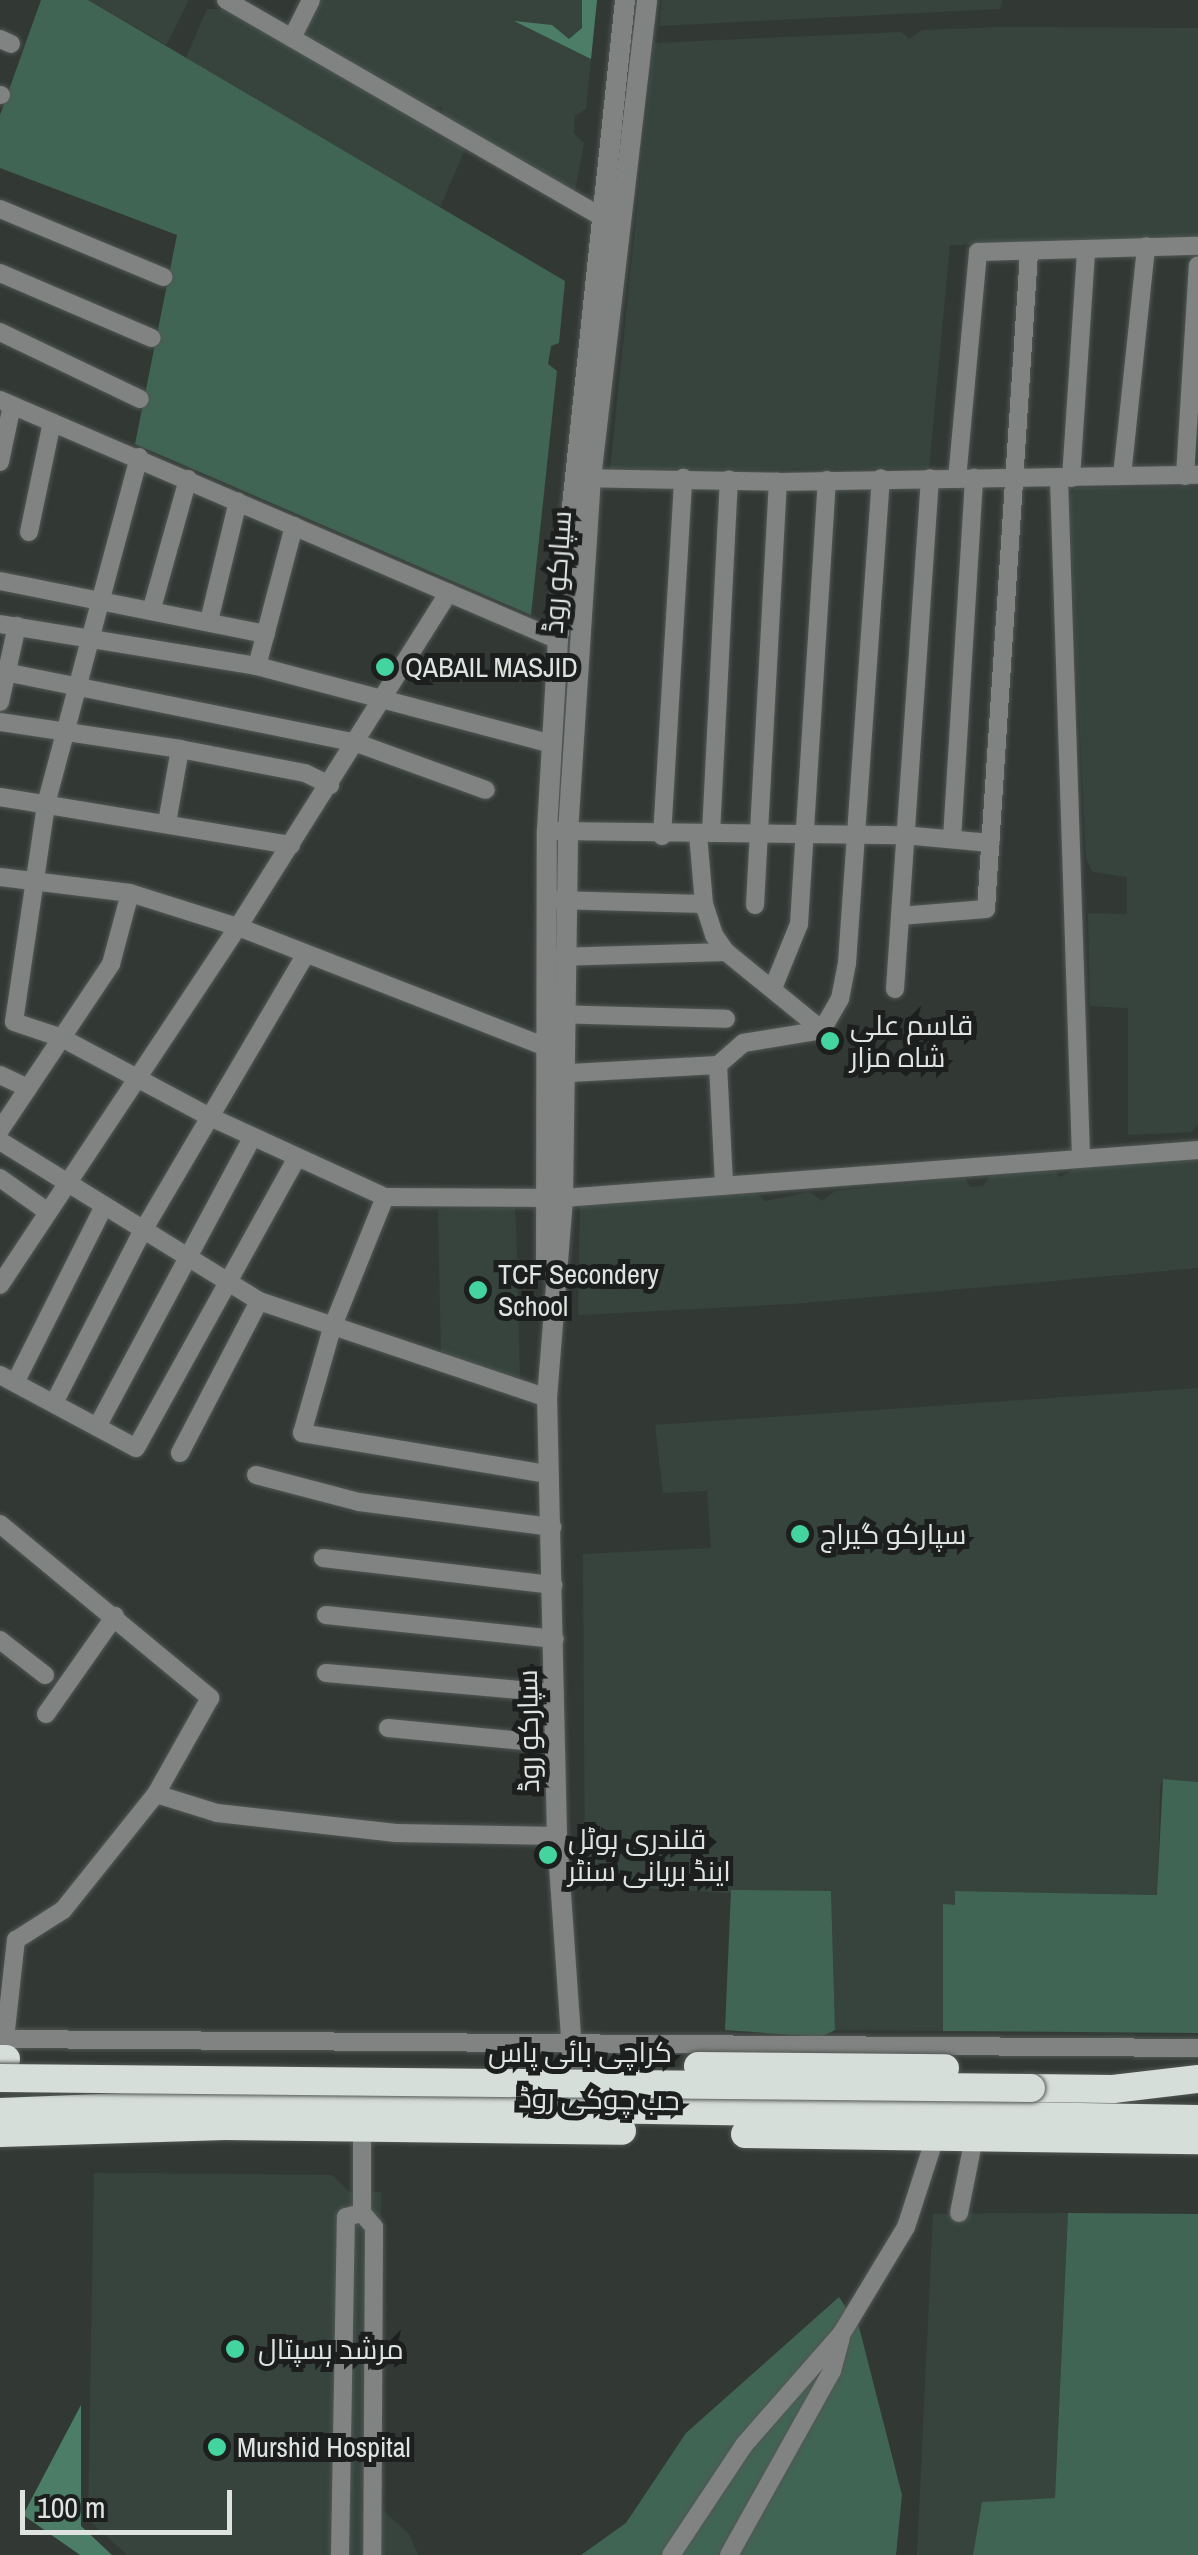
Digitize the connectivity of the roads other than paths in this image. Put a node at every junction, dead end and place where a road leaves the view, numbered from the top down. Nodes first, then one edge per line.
1 (226, 0) edge
2 (311, 0) edge
3 (625, 0) edge
4 (647, 0) edge
5 (292, 38) junction
6 (0, 208) edge
7 (603, 218) junction
8 (1146, 246) junction
9 (1198, 246) edge
10 (1086, 250) junction
11 (1029, 252) junction
12 (1198, 265) edge
13 (0, 274) edge
14 (163, 277) dead end
15 (0, 332) edge
16 (152, 338) dead end
17 (140, 399) dead end
18 (6, 403) edge
19 (52, 422) junction
20 (139, 457) junction
21 (0, 462) edge
22 (1192, 475) edge
23 (1122, 476) junction
24 (1010, 477) junction
25 (581, 478) junction
26 (683, 478) junction
27 (881, 478) junction
28 (930, 478) junction
29 (1065, 478) junction
30 (188, 479) junction
31 (729, 479) junction
32 (965, 479) junction
33 (827, 480) junction
34 (778, 482) junction
35 (238, 501) junction
36 (294, 526) junction
37 (29, 532) dead end
38 (0, 581) edge
39 (448, 593) junction
40 (97, 600) junction
41 (152, 608) junction
42 (210, 621) junction
43 (9, 625) edge
44 (266, 634) junction
45 (86, 638) junction
46 (558, 640) junction
47 (258, 666) junction
48 (3, 672) edge
49 (76, 683) junction
50 (386, 695) junction
51 (0, 702) edge
52 (0, 722) edge
53 (64, 732) junction
54 (357, 742) junction
55 (552, 744) junction
56 (180, 749) junction
57 (330, 785) junction
58 (486, 790) dead end
59 (0, 798) edge
60 (46, 805) junction
61 (167, 823) junction
62 (557, 831) junction
63 (705, 834) junction
64 (856, 835) junction
65 (903, 835) junction
66 (662, 836) junction
67 (808, 836) junction
68 (757, 837) junction
69 (952, 839) junction
70 (991, 843) junction
71 (291, 845) junction
72 (0, 876) edge
73 (31, 880) junction
74 (130, 893) junction
75 (556, 900) junction
76 (704, 904) junction
77 (754, 905) dead end
78 (900, 916) junction
79 (238, 927) junction
80 (726, 952) junction
81 (306, 954) junction
82 (556, 956) junction
83 (772, 988) junction
84 (894, 990) dead end
85 (544, 1014) junction
86 (567, 1014) junction
87 (726, 1019) dead end
88 (822, 1030) junction
89 (62, 1038) junction
90 (544, 1050) junction
91 (566, 1063) junction
92 (718, 1065) junction
93 (544, 1074) junction
94 (0, 1076) edge
95 (137, 1077) junction
96 (28, 1088) junction
97 (208, 1116) junction
98 (0, 1130) edge
99 (252, 1138) junction
100 (3, 1150) edge
101 (1198, 1150) edge
102 (1082, 1157) junction
103 (296, 1158) junction
104 (0, 1178) edge
105 (66, 1184) junction
106 (724, 1185) junction
107 (385, 1197) junction
108 (553, 1198) junction
109 (103, 1208) junction
110 (48, 1212) junction
111 (141, 1234) junction
112 (186, 1261) junction
113 (0, 1285) edge
114 (228, 1285) junction
115 (258, 1301) junction
116 (332, 1328) junction
117 (8, 1377) edge
118 (547, 1398) junction
119 (55, 1401) junction
120 (97, 1427) junction
121 (180, 1453) dead end
122 (548, 1474) junction
123 (256, 1475) dead end
124 (0, 1524) edge
125 (552, 1527) junction
126 (323, 1558) dead end
127 (553, 1585) junction
128 (326, 1615) dead end
129 (115, 1616) junction
130 (555, 1639) junction
131 (0, 1640) edge
132 (326, 1673) dead end
133 (45, 1675) dead end
134 (554, 1693) junction
135 (46, 1714) dead end
136 (388, 1728) dead end
137 (555, 1744) junction
138 (156, 1794) junction
139 (557, 1836) junction
140 (568, 2047) junction
141 (1198, 2048) edge
142 (2, 2055) edge
143 (1198, 2079) edge
144 (0, 2112) edge
145 (1198, 2118) edge
146 (577, 2121) junction
147 (362, 2128) junction
148 (0, 2133) edge
149 (936, 2138) junction
150 (974, 2138) junction
151 (1198, 2140) edge
152 (362, 2213) junction
153 (959, 2214) dead end
154 (842, 2333) junction
155 (340, 2555) edge
156 (372, 2555) edge
157 (671, 2555) edge
158 (729, 2555) edge

1 - 5 street
2 - 5 street
3 - 7 street, سپارکو روڈ
4 - 25 street, سپارکو روڈ
5 - 7 street
6 - 14 street
7 - 25 street, سپارکو روڈ
8 - 9 street
8 - 10 street
8 - 23 street
10 - 11 street
10 - 29 street
11 - 24 street
11 - 32 street
12 - 22 street
13 - 16 street
15 - 17 street
18 - 19 street
18 - 21 street
19 - 20 street
19 - 37 street
20 - 30 street
20 - 40 street
22 - 23 street
23 - 29 street
24 - 29 street
24 - 32 street
24 - 70 street
25 - 26 street
25 - 46 street, سپارکو روڈ
25 - 62 street, سپارکو روڈ
26 - 31 street
26 - 66 street
27 - 28 street
27 - 33 street
27 - 64 street
28 - 32 street
28 - 65 street
29 - 102 street
30 - 35 street
30 - 41 street
31 - 34 street
31 - 63 street
32 - 69 street
33 - 34 street
33 - 67 street
34 - 68 street
35 - 36 street
35 - 42 street
36 - 39 street
36 - 44 street
38 - 40 street
39 - 46 street
39 - 50 street
40 - 41 street
40 - 45 street
41 - 42 street
42 - 44 street
43 - 45 street
43 - 48 street
44 - 47 street
45 - 47 street
45 - 49 street
46 - 55 street, سپارکو روڈ
47 - 50 street
48 - 49 street
48 - 51 street
49 - 53 street
49 - 54 street
50 - 54 street
50 - 55 street
52 - 53 street
53 - 56 street
53 - 60 street
54 - 57 street
54 - 58 street
55 - 62 street, سپارکو روڈ
56 - 57 street
56 - 61 street
57 - 71 street
59 - 60 street
60 - 61 street
60 - 73 street
61 - 71 street
62 - 66 street
62 - 75 street, سپارکو روڈ
63 - 66 street
63 - 68 street
63 - 76 street
64 - 65 street
64 - 67 street
64 - 88 street
65 - 69 street
65 - 78 street
67 - 68 street
67 - 83 street
68 - 77 street
69 - 70 street
70 - 78 street
71 - 79 street
72 - 73 street
73 - 74 street
73 - 89 street
74 - 79 street
74 - 89 street
75 - 76 street
75 - 82 street, سپارکو روڈ
76 - 80 street
78 - 84 street
79 - 81 street
79 - 95 street
80 - 82 street
80 - 83 street
81 - 90 street
81 - 97 street
82 - 85 street, سپارکو روڈ
82 - 86 street, سپارکو روڈ
83 - 88 street
85 - 86 street
85 - 90 street, سپارکو روڈ
86 - 87 street
86 - 91 street, سپارکو روڈ
88 - 92 street
89 - 95 street
89 - 96 street
90 - 91 street
90 - 93 street, سپارکو روڈ
91 - 92 street
91 - 93 street
91 - 108 street, سپارکو روڈ
92 - 106 street
93 - 108 street, سپارکو روڈ
94 - 96 street
95 - 97 street
95 - 105 street
96 - 98 street
97 - 99 street
97 - 111 street
99 - 103 street
99 - 112 street
100 - 105 street
101 - 102 street
102 - 106 street
103 - 107 street
103 - 114 street
104 - 110 street
105 - 109 street
105 - 110 street
106 - 108 street
107 - 108 street
107 - 116 street
108 - 118 street, سپارکو روڈ
109 - 111 street
109 - 117 street
110 - 113 street
111 - 112 street
111 - 119 street
112 - 114 street
112 - 120 street
114 - 115 street
114 - 120 street
115 - 116 street
115 - 121 street
116 - 118 street
116 - 122 street
117 - 119 street
118 - 122 street, سپارکو روڈ
119 - 120 street
122 - 125 street, سپارکو روڈ
123 - 125 street
124 - 129 street
125 - 127 street, سپارکو روڈ
126 - 127 street
127 - 130 street, سپارکو روڈ
128 - 130 street
129 - 135 street
129 - 138 street
130 - 134 street, سپارکو روڈ
131 - 133 street
132 - 134 street
134 - 137 street, سپارکو روڈ
136 - 137 street
137 - 139 street, سپارکو روڈ
138 - 139 street
138 - 142 street
139 - 140 street, سپارکو روڈ
140 - 141 street
140 - 142 street
140 - 146 street, سپارکو روڈ
142 - 143 highway, کراچی بائی پاس, bridge
144 - 146 highway
145 - 146 highway
146 - 147 highway, حب چوکی روڈ
146 - 149 highway, حب چوکی روڈ
147 - 148 highway, حب چوکی روڈ
147 - 152 street
149 - 150 highway, حب چوکی روڈ
149 - 154 street
150 - 151 highway, حب چوکی روڈ
150 - 153 street
152 - 155 street
152 - 156 street
154 - 157 street
154 - 158 street

